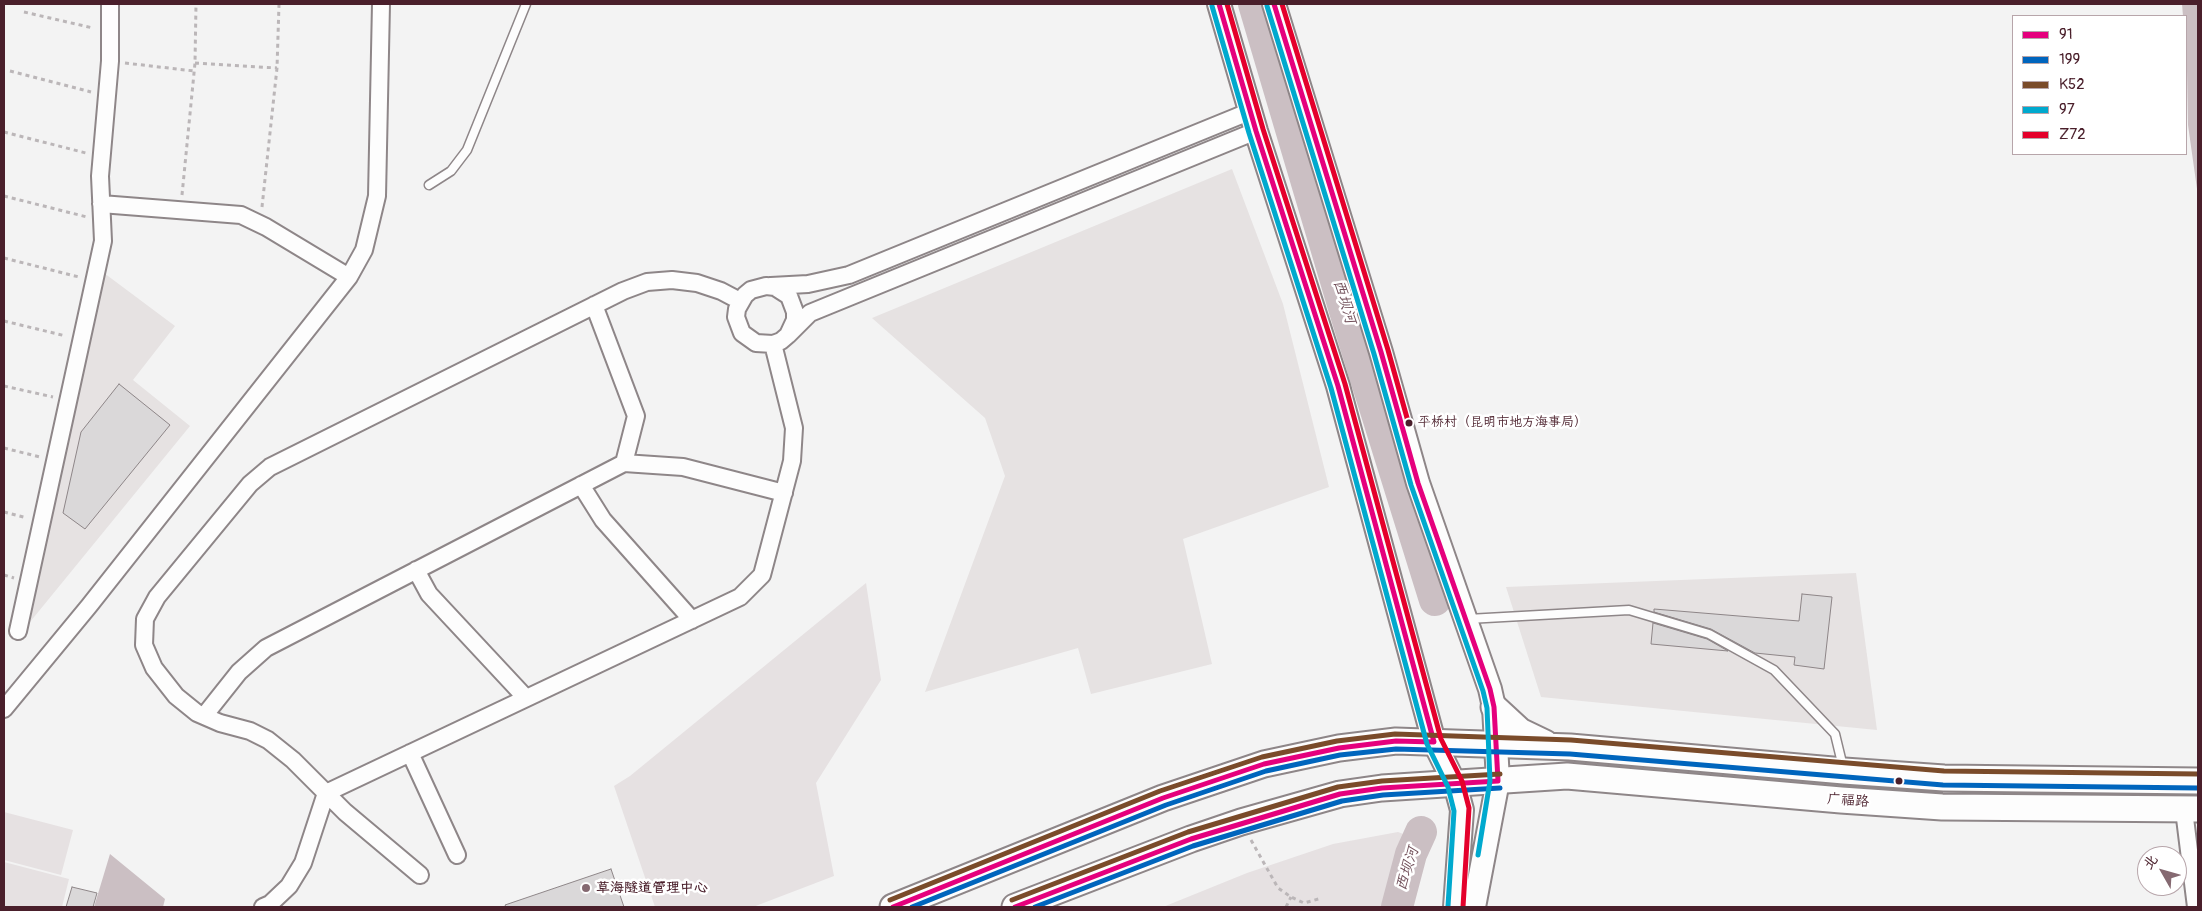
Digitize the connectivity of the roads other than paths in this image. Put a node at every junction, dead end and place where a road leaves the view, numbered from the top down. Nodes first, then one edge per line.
1 (110, 4) edge
2 (381, 4) edge
3 (526, 4) edge
4 (1219, 4) edge
5 (1274, 4) edge
6 (1253, 121) junction
7 (429, 185) dead end
8 (102, 212) junction
9 (349, 277) junction
10 (766, 286) junction
11 (740, 301) junction
12 (594, 305) junction
13 (788, 335) junction
14 (773, 344) junction
15 (624, 463) junction
16 (581, 485) junction
17 (784, 493) junction
18 (416, 570) junction
19 (1466, 619) junction
20 (692, 620) junction
21 (18, 631) dead end
22 (526, 698) junction
23 (1494, 707) junction
24 (4, 709) edge
25 (204, 716) junction
26 (1434, 742) junction
27 (1496, 745) junction
28 (1552, 747) junction
29 (410, 753) junction
30 (1844, 771) junction
31 (1498, 781) junction
32 (2198, 781) edge
33 (1455, 784) junction
34 (326, 793) junction
35 (2191, 810) edge
36 (457, 854) dead end
37 (420, 875) dead end
38 (263, 907) edge
39 (893, 907) edge
40 (1015, 907) edge
41 (1455, 907) edge
42 (1474, 907) edge
43 (2196, 907) edge

1 - 8 street
2 - 9 street
3 - 7 lane
4 - 6 main road
5 - 19 main road
6 - 10 street
6 - 13 street
6 - 26 main road
8 - 9 street
8 - 21 street
9 - 24 street
10 - 11 street
10 - 13 street
11 - 12 street
11 - 14 street
12 - 15 street
12 - 25 street
13 - 14 street
14 - 17 street
15 - 16 street
15 - 17 street
16 - 18 street
16 - 20 street
17 - 20 street
18 - 22 street
18 - 25 street
19 - 23 main road
19 - 30 lane
20 - 22 street
22 - 29 street
23 - 27 main road
23 - 28 main road
25 - 34 street
26 - 27 main road
26 - 33 main road
26 - 39 main road
27 - 28 main road
27 - 31 main road
28 - 30 main road
29 - 34 street
29 - 36 street
30 - 32 main road
31 - 33 main road, 广福路
31 - 35 main road, 广福路
31 - 42 main road
33 - 40 main road, 广福路
33 - 41 main road
34 - 37 street
34 - 38 street
35 - 43 street

